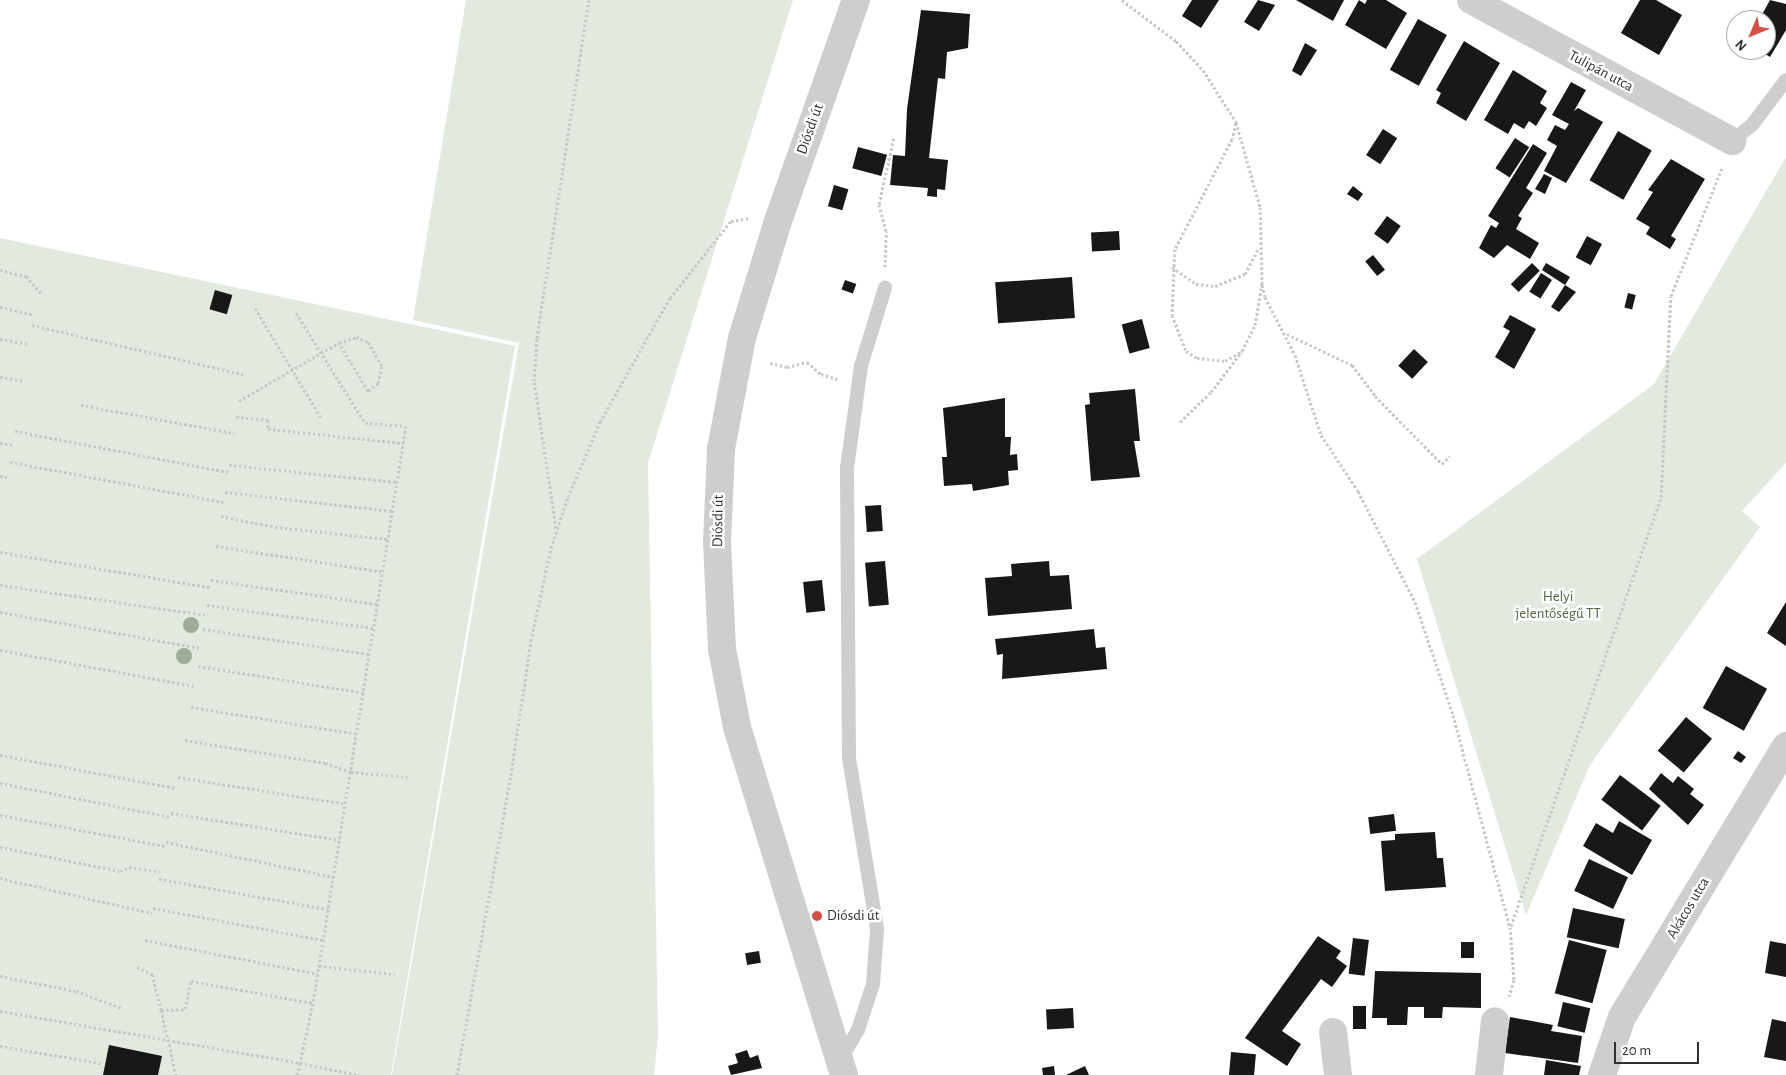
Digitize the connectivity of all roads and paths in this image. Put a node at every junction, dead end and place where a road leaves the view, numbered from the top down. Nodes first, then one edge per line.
1 (589, 0) edge
2 (856, 0) edge
3 (1122, 0) edge
4 (1471, 0) edge
5 (1786, 80) edge
6 (1236, 122) junction
7 (894, 137) dead end
8 (1732, 142) junction
9 (776, 224) junction
10 (1260, 246) junction
11 (1171, 266) junction
12 (0, 270) edge
13 (1262, 285) junction
14 (885, 288) joint
15 (41, 292) dead end
16 (0, 307) edge
17 (255, 308) dead end
18 (296, 313) dead end
19 (34, 314) dead end
20 (32, 324) dead end
21 (1286, 334) junction
22 (0, 339) edge
23 (339, 343) junction
24 (29, 344) dead end
25 (1242, 351) junction
26 (321, 353) junction
27 (770, 363) dead end
28 (293, 370) junction
29 (243, 374) dead end
30 (0, 377) edge
31 (23, 381) dead end
32 (858, 386) junction
33 (239, 401) dead end
34 (81, 406) dead end
35 (236, 417) dead end
36 (321, 418) dead end
37 (1180, 422) dead end
38 (15, 431) dead end
39 (234, 433) dead end
40 (0, 443) edge
41 (403, 443) junction
42 (13, 445) dead end
43 (1450, 456) dead end
44 (10, 462) dead end
45 (229, 465) dead end
46 (228, 472) dead end
47 (0, 476) edge
48 (7, 477) dead end
49 (396, 482) junction
50 (225, 492) dead end
51 (223, 502) dead end
52 (392, 511) junction
53 (221, 516) dead end
54 (557, 531) junction
55 (388, 538) junction
56 (216, 546) dead end
57 (0, 552) edge
58 (383, 572) junction
59 (211, 580) dead end
60 (0, 585) edge
61 (210, 587) dead end
62 (378, 604) junction
63 (207, 605) dead end
64 (0, 612) edge
65 (206, 615) dead end
66 (374, 628) junction
67 (203, 629) dead end
68 (200, 648) dead end
69 (0, 650) edge
70 (370, 654) junction
71 (198, 666) dead end
72 (194, 686) dead end
73 (364, 693) junction
74 (191, 706) dead end
75 (357, 734) junction
76 (186, 740) dead end
77 (1786, 746) edge
78 (0, 755) edge
79 (351, 772) junction
80 (178, 777) dead end
81 (408, 778) dead end
82 (0, 782) edge
83 (176, 788) dead end
84 (346, 804) junction
85 (0, 815) edge
86 (340, 840) junction
87 (0, 848) edge
88 (160, 872) dead end
89 (334, 877) junction
90 (0, 878) edge
91 (159, 879) dead end
92 (153, 908) dead end
93 (328, 910) junction
94 (152, 913) dead end
95 (1510, 927) junction
96 (145, 940) dead end
97 (323, 940) junction
98 (319, 966) junction
99 (137, 967) dead end
100 (318, 974) junction
101 (395, 974) dead end
102 (0, 976) edge
103 (313, 1003) junction
104 (120, 1008) dead end
105 (161, 1010) junction
106 (0, 1011) edge
107 (1495, 1020) joint
108 (1333, 1032) dead end
109 (166, 1040) junction
110 (0, 1046) edge
111 (101, 1063) dead end
112 (300, 1063) junction
113 (842, 1068) edge
114 (176, 1075) edge
115 (297, 1075) edge
116 (358, 1075) edge
117 (457, 1075) edge
118 (1338, 1075) edge
119 (1490, 1075) edge
120 (1602, 1075) edge

1 - 54 path
2 - 9 street, Diósdi út
3 - 6 path
4 - 8 street, Tulipán utca
5 - 8 lane
6 - 10 path
6 - 11 path
7 - 14 path
8 - 95 path
9 - 54 path
9 - 113 street, Diósdi út
10 - 11 path
10 - 13 path
11 - 25 path
12 - 15 path
13 - 21 path
13 - 25 path
14 - 32 lane
16 - 19 path
17 - 28 path
18 - 26 path
20 - 29 path
21 - 43 path
21 - 95 path
22 - 24 path
23 - 23 path
23 - 26 path
25 - 37 path
26 - 28 path
26 - 41 path
27 - 32 path
28 - 33 path
28 - 36 path
30 - 31 path
32 - 113 lane
34 - 39 path
35 - 41 path
38 - 46 path
40 - 42 path
41 - 49 path
44 - 51 path
45 - 49 path
47 - 48 path
49 - 52 path
50 - 52 path
52 - 55 path
53 - 55 path
54 - 117 path
55 - 58 path
56 - 58 path
57 - 61 path
58 - 62 path
59 - 62 path
60 - 65 path
62 - 66 path
63 - 66 path
64 - 68 path
66 - 70 path
67 - 70 path
69 - 72 path
70 - 73 path
71 - 73 path
73 - 75 path
74 - 75 path
75 - 79 path
76 - 79 path
77 - 120 street, Akácos utca
78 - 83 path
79 - 81 path
79 - 84 path
80 - 84 path
82 - 86 path
84 - 86 path
85 - 89 path
86 - 89 path
87 - 88 path
89 - 93 path
90 - 94 path
91 - 93 path
92 - 97 path
93 - 97 path
95 - 107 path
96 - 100 path
97 - 98 path
98 - 100 path
98 - 101 path
99 - 105 path
100 - 103 path
102 - 104 path
103 - 105 path
103 - 112 path
105 - 109 path
106 - 109 path
107 - 119 street
108 - 118 street
109 - 112 path
109 - 114 path
110 - 111 path
112 - 115 path
112 - 116 path

